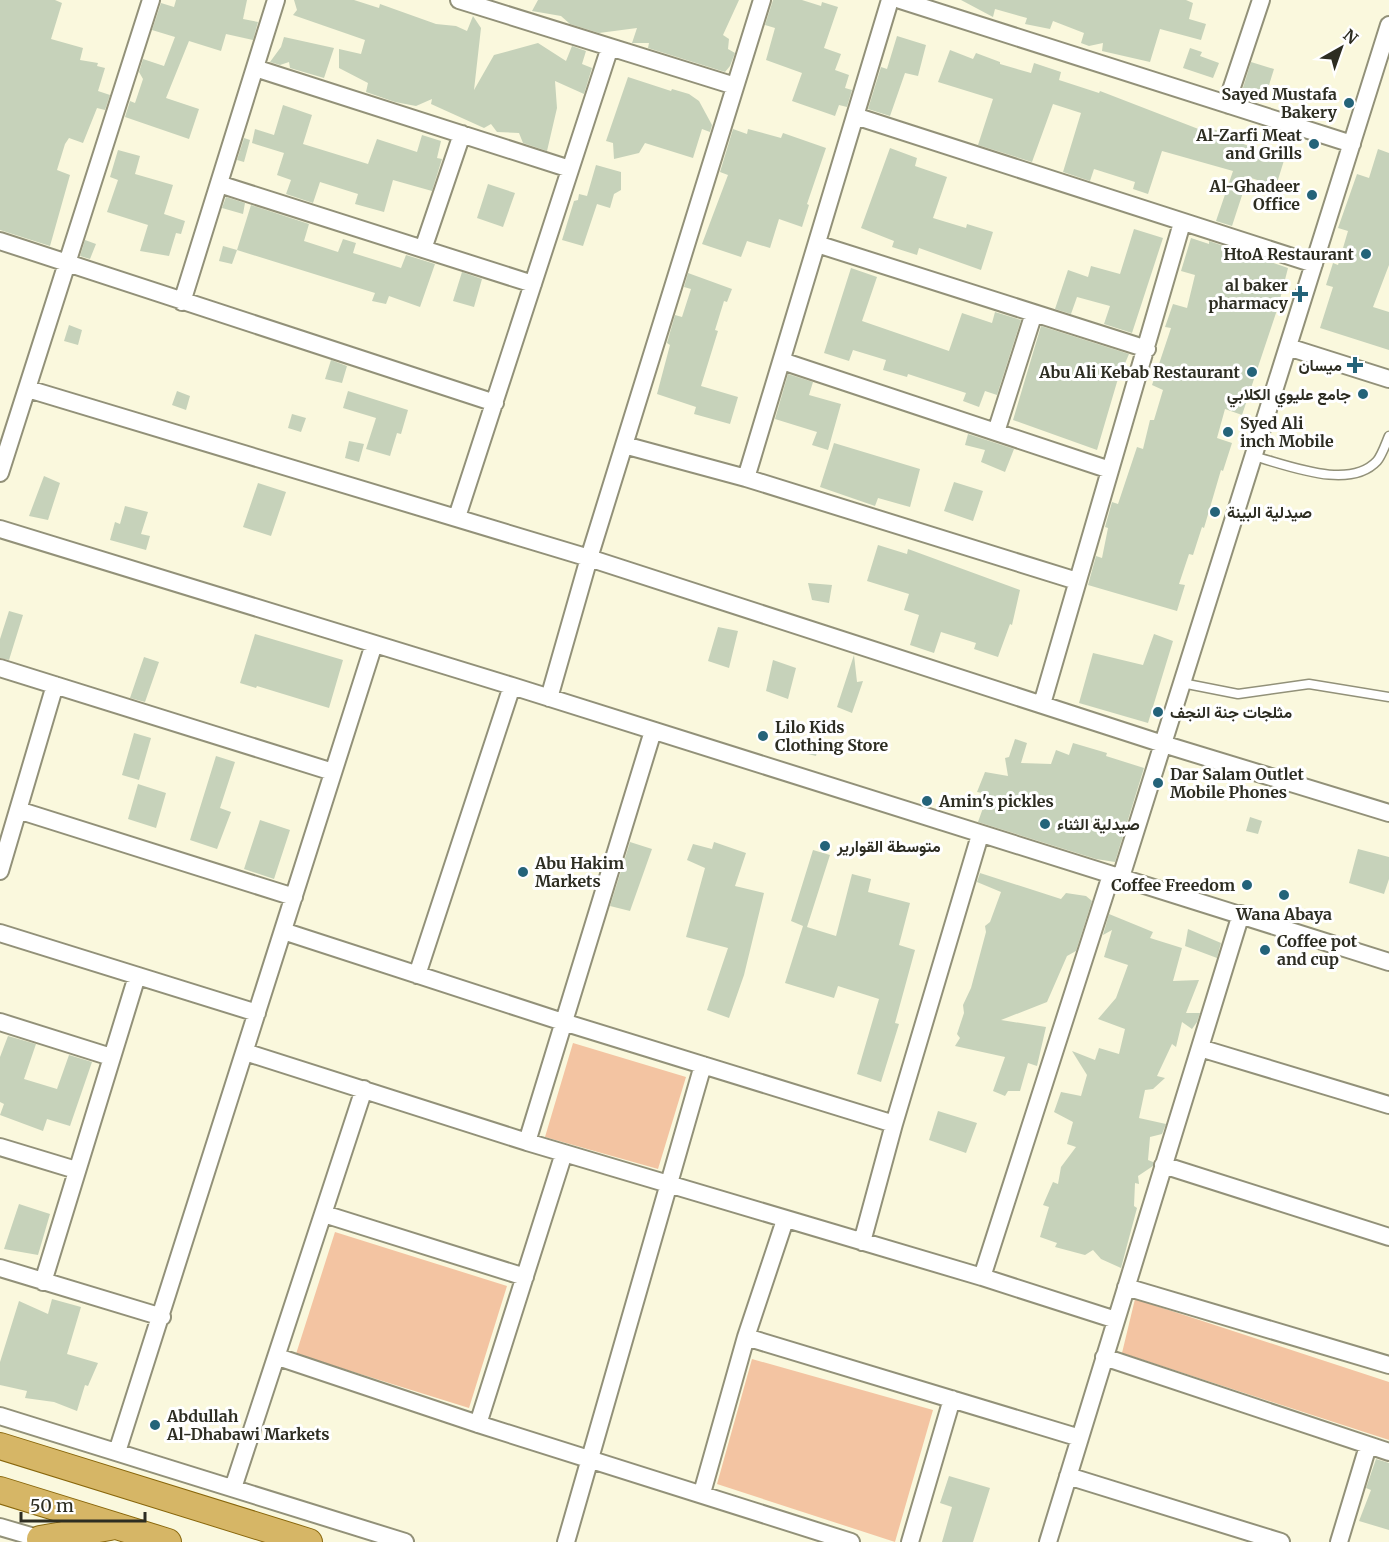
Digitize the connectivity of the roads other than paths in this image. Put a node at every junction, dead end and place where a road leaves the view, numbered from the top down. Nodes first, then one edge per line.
1 (151, 0) edge
2 (276, 0) edge
3 (459, 0) edge
4 (762, 0) edge
5 (890, 0) edge
6 (900, 0) edge
7 (1261, 0) edge
8 (1388, 33) edge
9 (610, 47) junction
10 (255, 68) junction
11 (735, 86) junction
12 (1228, 105) junction
13 (855, 116) junction
14 (462, 134) junction
15 (1352, 144) junction
16 (570, 169) junction
17 (219, 184) junction
18 (1182, 223) junction
19 (0, 241) edge
20 (817, 244) junction
21 (423, 249) junction
22 (1314, 264) junction
23 (68, 265) junction
24 (533, 284) junction
25 (182, 302) junction
26 (1034, 313) junction
27 (1288, 347) junction
28 (1147, 349) junction
29 (782, 361) junction
30 (1389, 379) edge
31 (28, 389) junction
32 (495, 403) junction
33 (996, 432) junction
34 (1389, 436) edge
35 (624, 445) junction
36 (1253, 456) junction
37 (1110, 470) junction
38 (0, 473) edge
39 (746, 478) junction
40 (457, 517) junction
41 (0, 529) edge
42 (589, 558) junction
43 (1077, 580) junction
44 (374, 644) junction
45 (0, 668) edge
46 (1182, 683) junction
47 (55, 685) junction
48 (512, 686) junction
49 (1389, 697) edge
50 (549, 698) junction
51 (1042, 704) junction
52 (652, 731) junction
53 (1163, 744) junction
54 (333, 772) junction
55 (18, 810) junction
56 (1389, 813) edge
57 (981, 835) junction
58 (0, 871) edge
59 (1116, 876) junction
60 (294, 897) junction
61 (1241, 914) junction
62 (283, 931) junction
63 (0, 933) edge
64 (1389, 962) edge
65 (417, 975) junction
66 (137, 976) junction
67 (257, 1013) junction
68 (0, 1022) edge
69 (562, 1022) junction
70 (1200, 1048) junction
71 (245, 1052) junction
72 (111, 1057) junction
73 (703, 1065) junction
74 (364, 1089) junction
75 (1389, 1105) edge
76 (894, 1124) junction
77 (527, 1142) junction
78 (0, 1147) edge
79 (564, 1153) junction
80 (1163, 1165) junction
81 (76, 1170) junction
82 (669, 1185) junction
83 (324, 1214) junction
84 (785, 1220) junction
85 (1389, 1237) edge
86 (862, 1242) junction
87 (0, 1268) edge
88 (525, 1277) junction
89 (982, 1277) junction
90 (43, 1282) junction
91 (1126, 1287) junction
92 (162, 1317) junction
93 (1116, 1320) junction
94 (746, 1337) junction
95 (278, 1357) junction
96 (1104, 1357) junction
97 (1389, 1365) edge
98 (952, 1399) junction
99 (0, 1416) edge
100 (478, 1424) junction
101 (1080, 1438) junction
102 (0, 1446) edge
103 (1368, 1446) junction
104 (117, 1452) junction
105 (1389, 1452) edge
106 (591, 1458) junction
107 (1068, 1476) junction
108 (233, 1488) junction
109 (0, 1490) edge
110 (702, 1493) junction
111 (117, 1526) junction
112 (6, 1533) edge
113 (45, 1540) edge
114 (168, 1542) edge
115 (309, 1542) edge
116 (405, 1542) edge
117 (566, 1542) edge
118 (851, 1542) edge
119 (910, 1542) edge
120 (1048, 1542) edge
121 (1281, 1542) edge
122 (1339, 1542) edge

1 - 23 street
2 - 10 street
3 - 9 street
4 - 11 street
5 - 13 street
6 - 12 street
7 - 12 street
8 - 15 street
9 - 11 street
9 - 16 street
10 - 14 street
10 - 17 street
11 - 35 street
12 - 15 street
13 - 18 street
13 - 20 street
14 - 16 street
14 - 21 street
15 - 22 street
16 - 24 street
17 - 21 street
17 - 25 street
18 - 22 street
18 - 28 street
19 - 23 street
20 - 26 street
20 - 29 street
21 - 24 street
22 - 27 street
23 - 25 street
23 - 31 street
24 - 32 street
25 - 32 street
26 - 28 street
26 - 33 street
27 - 30 street
27 - 36 street
28 - 37 street
29 - 33 street
29 - 39 street
31 - 38 street
31 - 40 street
32 - 40 street
33 - 37 street
34 - 36 lane
35 - 39 street
35 - 42 street
36 - 46 street
37 - 43 street
39 - 43 street
40 - 42 street
41 - 44 street
42 - 50 street
42 - 51 street
43 - 51 street
44 - 48 street
44 - 54 street
45 - 47 street
46 - 49 lane
46 - 53 street
47 - 54 street
47 - 55 street
48 - 50 street
48 - 65 street
50 - 52 street
51 - 53 street
52 - 57 street
52 - 69 street
53 - 56 street
53 - 59 street
54 - 60 street
55 - 58 street
55 - 60 street
57 - 59 street
57 - 76 street
59 - 61 street
59 - 89 street
60 - 62 street
61 - 64 street
61 - 70 street
62 - 65 street
62 - 67 street
63 - 66 street
65 - 69 street
66 - 67 street
66 - 72 street
67 - 71 street
68 - 72 street
69 - 73 street
69 - 77 street
70 - 75 street
70 - 80 street
71 - 74 street
71 - 92 street
72 - 81 street
73 - 76 street
73 - 82 street
74 - 77 street
74 - 83 street
76 - 86 street
77 - 79 street
78 - 81 street
79 - 82 street
79 - 88 street
80 - 85 street
80 - 91 street
81 - 90 street
82 - 84 street
82 - 106 street
83 - 88 street
83 - 95 street
84 - 86 street
84 - 94 street
86 - 89 street
87 - 90 street
88 - 100 street
89 - 93 street
90 - 92 street
91 - 93 street
91 - 97 street
92 - 104 street
93 - 96 street
94 - 98 street
94 - 110 street
95 - 100 street
95 - 108 street
96 - 101 street
96 - 103 street
98 - 101 street
98 - 119 street
99 - 104 street
100 - 106 street
101 - 107 street
102 - 115 main road
103 - 105 street
103 - 122 street
104 - 108 street
106 - 110 street
106 - 117 street
107 - 120 street
107 - 121 street
108 - 116 street
109 - 111 main road
110 - 118 street
111 - 113 main road
111 - 114 main road
112 - 113 street

